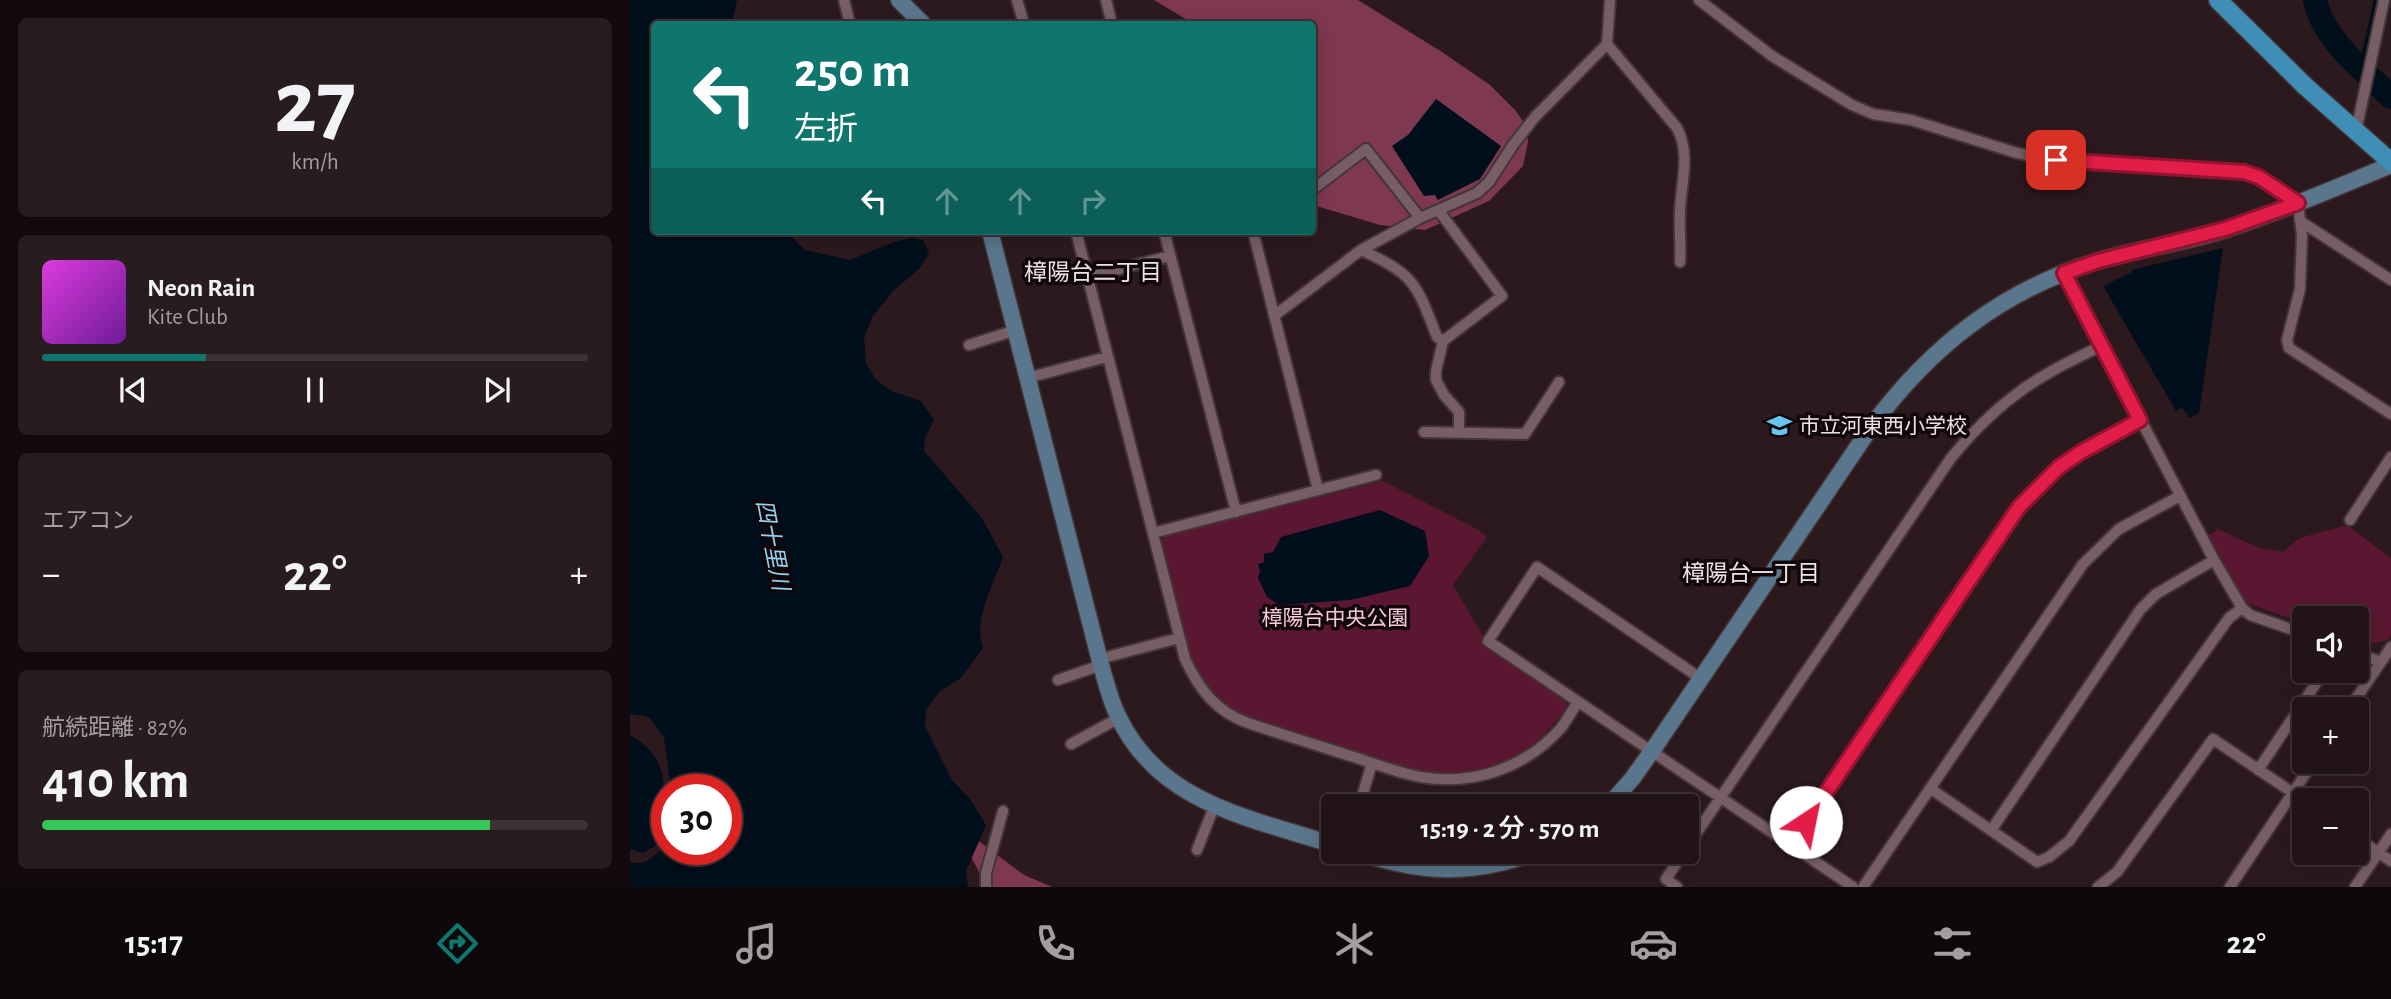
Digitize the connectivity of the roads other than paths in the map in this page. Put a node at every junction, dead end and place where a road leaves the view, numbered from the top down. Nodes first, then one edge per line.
1 (844, 0) edge
2 (899, 0) edge
3 (1017, 0) edge
4 (1106, 0) edge
5 (1610, 0) edge
6 (1699, 0) edge
7 (2218, 0) edge
8 (2384, 0) edge
9 (849, 21) edge
10 (920, 21) edge
11 (1023, 21) edge
12 (1111, 21) edge
13 (1607, 44) junction
14 (2356, 131) junction
15 (2391, 163) edge
16 (1316, 187) edge
17 (2298, 203) junction
18 (1439, 211) junction
19 (1420, 218) junction
20 (2300, 221) junction
21 (991, 235) edge
22 (1077, 235) edge
23 (1165, 235) edge
24 (1256, 235) edge
25 (1361, 250) junction
26 (1170, 256) junction
27 (1680, 262) dead end
28 (2064, 273) junction
29 (1088, 277) junction
30 (2391, 280) edge
31 (1274, 316) junction
32 (1016, 330) junction
33 (1443, 341) junction
34 (969, 345) dead end
35 (2101, 346) junction
36 (1107, 357) junction
37 (1027, 378) junction
38 (1559, 382) dead end
39 (2391, 414) edge
40 (2140, 420) junction
41 (1424, 432) dead end
42 (1459, 433) junction
43 (2391, 457) edge
44 (1377, 475) dead end
45 (1318, 491) junction
46 (2180, 496) junction
47 (1236, 512) junction
48 (2350, 520) dead end
49 (1153, 533) junction
50 (2214, 560) junction
51 (2242, 608) junction
52 (2292, 630) edge
53 (1179, 638) junction
54 (2391, 647) edge
55 (2369, 658) edge
56 (1100, 662) junction
57 (2381, 662) junction
58 (1700, 678) junction
59 (1058, 680) dead end
60 (2316, 683) edge
61 (2357, 697) edge
62 (1578, 702) junction
63 (1119, 718) junction
64 (1071, 744) dead end
65 (1652, 751) junction
66 (1373, 763) junction
67 (2258, 770) junction
68 (1931, 789) junction
69 (2292, 792) edge
70 (1363, 794) edge
71 (1619, 794) edge
72 (2292, 794) edge
73 (1720, 797) junction
74 (1214, 807) junction
75 (1003, 811) dead end
76 (1699, 829) edge
77 (1992, 829) junction
78 (2391, 834) edge
79 (1321, 841) edge
80 (1791, 844) junction
81 (2369, 847) edge
82 (1197, 850) dead end
83 (2378, 853) junction
84 (2391, 861) edge
85 (1399, 864) edge
86 (1504, 864) edge
87 (1676, 864) edge
88 (1663, 883) edge
89 (986, 887) edge
90 (1677, 887) edge
91 (1853, 887) edge
92 (1863, 887) edge
93 (2098, 887) edge
94 (2230, 887) edge
95 (2355, 887) edge

1 - 9 street
2 - 10 street
3 - 11 street
4 - 12 street
5 - 13 street
6 - 17 street
7 - 14 main road
8 - 14 street
13 - 18 street
13 - 27 street
14 - 15 main road
15 - 17 street
16 - 19 street
17 - 20 street
17 - 28 street
18 - 19 street
18 - 33 street
19 - 25 street
20 - 30 street
20 - 39 street
21 - 32 street
22 - 29 street
23 - 26 street
24 - 31 street
25 - 31 street
25 - 33 street
26 - 29 street
26 - 47 street
28 - 35 street
28 - 58 street
29 - 36 street
31 - 45 street
32 - 34 street
32 - 37 street
33 - 42 street
35 - 40 street
35 - 73 street
36 - 37 street
36 - 49 street
37 - 56 street
38 - 42 street
40 - 46 street
40 - 80 street
41 - 42 street
43 - 48 street
44 - 45 street
45 - 47 street
46 - 50 street
46 - 68 street
47 - 49 street
49 - 53 street
50 - 51 street
50 - 77 street
51 - 52 street
51 - 77 street
53 - 56 street
53 - 66 street
54 - 57 street
55 - 57 street
56 - 59 street
56 - 63 street
57 - 61 street
58 - 62 street
58 - 65 street
60 - 67 street
62 - 65 street
62 - 66 street
63 - 64 street
63 - 74 street
65 - 71 street
65 - 73 street
66 - 70 street
67 - 69 street
67 - 93 street
68 - 77 street
68 - 92 street
72 - 94 street
73 - 76 street
73 - 80 street
74 - 79 street
74 - 82 street
75 - 89 street
78 - 83 street
80 - 91 street
81 - 83 street
83 - 84 street
83 - 95 street
85 - 86 street
87 - 88 street
88 - 90 street

